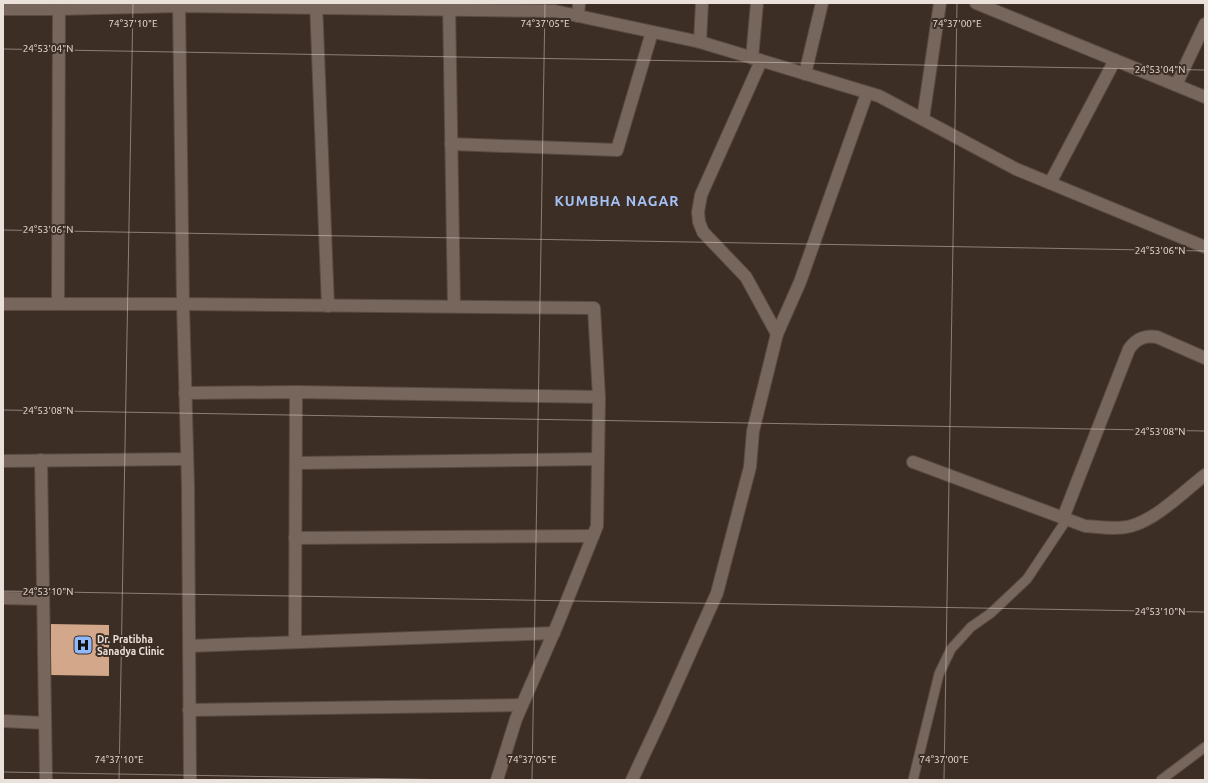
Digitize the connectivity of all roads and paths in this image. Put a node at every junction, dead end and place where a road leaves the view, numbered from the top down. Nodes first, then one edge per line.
1 (579, 3) edge
2 (702, 3) edge
3 (757, 3) edge
4 (822, 3) edge
5 (940, 3) edge
6 (976, 3) edge
7 (179, 5) edge
8 (316, 5) edge
9 (58, 6) edge
10 (449, 6) edge
11 (3, 9) edge
12 (578, 16) junction
13 (1205, 24) edge
14 (652, 32) junction
15 (700, 42) junction
16 (757, 59) junction
17 (1116, 60) junction
18 (805, 74) junction
19 (1176, 85) junction
20 (867, 93) junction
21 (1205, 97) edge
22 (923, 119) junction
23 (451, 144) junction
24 (1050, 183) junction
25 (1205, 247) edge
26 (3, 304) edge
27 (58, 304) junction
28 (183, 304) junction
29 (328, 306) junction
30 (454, 306) junction
31 (777, 334) junction
32 (1205, 358) edge
33 (185, 392) junction
34 (296, 392) junction
35 (599, 397) junction
36 (187, 459) junction
37 (598, 459) junction
38 (41, 460) junction
39 (3, 461) edge
40 (912, 462) dead end
41 (296, 464) junction
42 (1205, 474) edge
43 (1065, 519) junction
44 (593, 536) junction
45 (295, 538) junction
46 (3, 598) edge
47 (43, 599) junction
48 (554, 633) junction
49 (295, 642) junction
50 (189, 646) junction
51 (522, 705) junction
52 (189, 710) junction
53 (3, 721) edge
54 (45, 723) junction
55 (1205, 747) edge
56 (46, 780) edge
57 (190, 780) edge
58 (497, 780) edge
59 (632, 780) edge
60 (913, 780) edge
61 (1161, 780) edge

1 - 12 street
2 - 15 street
3 - 16 street
4 - 18 street
5 - 22 street
6 - 17 street
7 - 8 street
7 - 9 street
7 - 28 street
8 - 10 street
8 - 29 street
9 - 11 street
9 - 27 street
10 - 12 street
10 - 23 street
12 - 14 street
13 - 19 street
14 - 15 street
14 - 23 street
15 - 16 street
16 - 18 street
16 - 31 street
17 - 19 street
17 - 24 street
18 - 20 street
19 - 21 street
20 - 22 street
20 - 31 street
22 - 24 street
23 - 30 street
24 - 25 street
26 - 27 street
27 - 28 street
28 - 29 street
28 - 33 street
29 - 30 street
30 - 35 street
31 - 59 street
32 - 43 street
33 - 34 street
33 - 36 street
34 - 35 street
34 - 41 street
35 - 37 street
36 - 38 street
36 - 50 street
37 - 41 street
37 - 44 street
38 - 39 street
38 - 47 street
40 - 43 street
41 - 45 street
42 - 43 street
43 - 60 lane
44 - 45 street
44 - 48 street
45 - 49 street
46 - 47 street
47 - 54 street
48 - 49 street
48 - 51 street
49 - 50 street
50 - 52 street
51 - 52 street
51 - 58 street
52 - 57 street
53 - 54 street
54 - 56 street
55 - 61 lane

